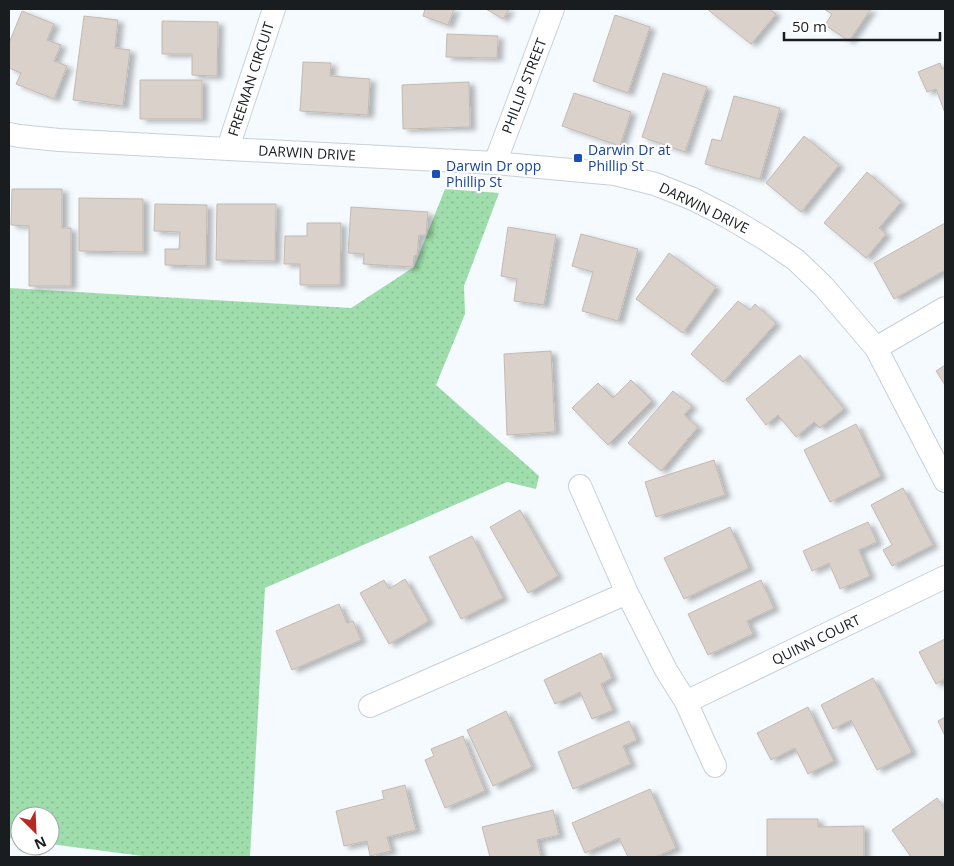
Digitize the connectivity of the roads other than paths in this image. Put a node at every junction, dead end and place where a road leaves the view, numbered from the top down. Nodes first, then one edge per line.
1 (274, 9) edge
2 (553, 9) edge
3 (9, 134) edge
4 (228, 148) junction
5 (495, 163) junction
6 (945, 308) edge
7 (876, 348) junction
8 (945, 481) edge
9 (580, 486) dead end
10 (945, 577) edge
11 (627, 594) junction
12 (686, 702) junction
13 (370, 706) dead end
14 (715, 766) dead end

1 - 4 street, FREEMAN CIRCUIT
2 - 5 street, PHILLIP STREET
3 - 4 street, DARWIN DRIVE
4 - 5 street, DARWIN DRIVE
5 - 7 street, DARWIN DRIVE
6 - 7 street
7 - 8 street, DARWIN DRIVE
9 - 11 street
10 - 12 street, QUINN COURT
11 - 12 street
11 - 13 street
12 - 14 street

